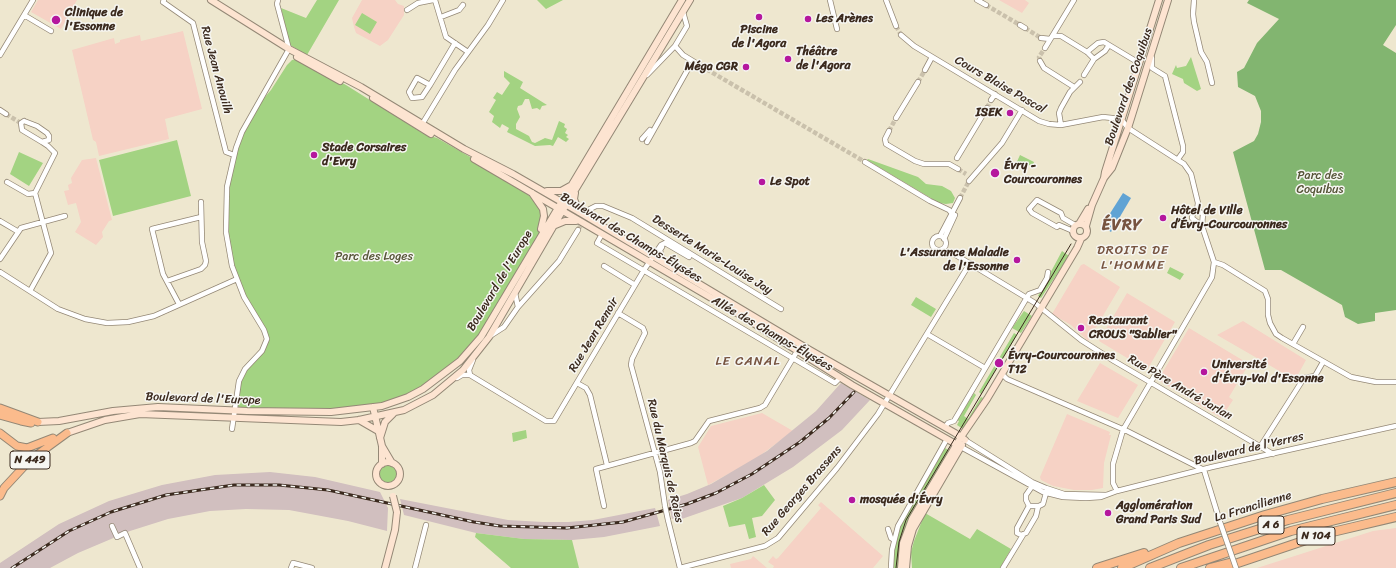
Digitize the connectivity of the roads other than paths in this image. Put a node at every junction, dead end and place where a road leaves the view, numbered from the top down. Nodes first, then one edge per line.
1 (33, 0) edge
2 (164, 0) edge
3 (211, 0) edge
4 (278, 0) edge
5 (434, 0) edge
6 (503, 0) edge
7 (682, 0) edge
8 (690, 0) edge
9 (830, 0) edge
10 (886, 0) edge
11 (977, 0) edge
12 (1074, 0) edge
13 (1159, 0) edge
14 (1168, 0) edge
15 (1194, 0) edge
16 (462, 5) dead end
17 (986, 5) tunnel mouth
18 (408, 10) dead end
19 (683, 12) junction
20 (24, 15) junction
21 (441, 17) junction
22 (1020, 25) tunnel mouth
23 (896, 26) tunnel mouth
24 (1058, 27) junction
25 (1025, 28) tunnel mouth
26 (837, 29) dead end
27 (51, 31) dead end
28 (901, 35) tunnel mouth
29 (1061, 36) junction
30 (1041, 38) tunnel mouth
31 (1052, 38) junction
32 (455, 43) junction
33 (1109, 45) junction
34 (675, 46) junction
35 (652, 48) junction
36 (1045, 48) tunnel mouth
37 (289, 49) junction
38 (468, 52) junction
39 (659, 52) junction
40 (1087, 52) junction
41 (0, 55) edge
42 (665, 56) junction
43 (1152, 56) junction
44 (932, 57) junction
45 (1094, 58) junction
46 (1040, 61) dead end
47 (695, 62) junction
48 (1139, 63) junction
49 (701, 66) tunnel mouth
50 (925, 70) tunnel mouth
51 (1084, 75) dead end
52 (642, 81) junction
53 (918, 82) tunnel mouth
54 (1080, 82) dead end
55 (1212, 83) dead end
56 (430, 85) junction
57 (1074, 87) junction
58 (995, 94) junction
59 (991, 100) tunnel mouth
60 (987, 108) tunnel mouth
61 (0, 110) edge
62 (1022, 110) junction
63 (6, 114) tunnel mouth
64 (896, 118) tunnel mouth
65 (1121, 119) junction
66 (657, 123) junction
67 (422, 125) junction
68 (1061, 125) junction
69 (1128, 128) junction
70 (889, 131) tunnel mouth
71 (642, 139) dead end
72 (49, 140) junction
73 (42, 142) junction
74 (647, 142) dead end
75 (48, 146) junction
76 (234, 155) junction
77 (1178, 159) junction
78 (865, 162) tunnel mouth
79 (955, 162) junction
80 (958, 169) tunnel mouth
81 (966, 174) dead end
82 (1104, 178) junction
83 (7, 182) dead end
84 (574, 188) junction
85 (543, 191) junction
86 (35, 193) junction
87 (532, 193) junction
88 (201, 202) dead end
89 (1092, 205) junction
90 (562, 206) junction
91 (940, 206) junction
92 (590, 209) dead end
93 (1197, 210) junction
94 (579, 212) junction
95 (953, 215) junction
96 (66, 216) dead end
97 (201, 217) junction
98 (1063, 218) junction
99 (0, 221) edge
100 (1200, 221) junction
101 (43, 222) junction
102 (580, 222) junction
103 (1059, 225) junction
104 (553, 226) junction
105 (1086, 226) junction
106 (1075, 227) junction
107 (578, 230) tunnel mouth
108 (18, 231) junction
109 (602, 234) junction
110 (539, 238) junction
111 (1081, 239) junction
112 (943, 240) junction
113 (941, 250) junction
114 (954, 254) junction
115 (653, 256) junction
116 (695, 256) junction
117 (689, 257) junction
118 (0, 259) edge
119 (649, 262) junction
120 (663, 262) junction
121 (1214, 262) junction
122 (970, 263) junction
123 (604, 266) dead end
124 (644, 270) junction
125 (0, 272) edge
126 (1048, 272) dead end
127 (237, 279) junction
128 (166, 281) junction
129 (635, 285) junction
130 (30, 291) junction
131 (516, 293) junction
132 (1027, 298) junction
133 (179, 304) junction
134 (518, 307) junction
135 (781, 309) dead end
136 (1040, 309) junction
137 (618, 313) junction
138 (1303, 328) dead end
139 (927, 334) junction
140 (489, 337) junction
141 (1293, 344) junction
142 (801, 345) junction
143 (797, 350) junction
144 (477, 354) junction
145 (792, 359) junction
146 (1323, 362) junction
147 (985, 368) junction
148 (1002, 374) junction
149 (470, 375) junction
150 (840, 378) junction
151 (1396, 382) edge
152 (577, 383) junction
153 (1152, 383) junction
154 (448, 384) junction
155 (889, 395) junction
156 (885, 404) junction
157 (373, 407) junction
158 (0, 408) edge
159 (234, 410) junction
160 (393, 414) junction
161 (0, 415) edge
162 (234, 417) junction
163 (376, 418) junction
164 (359, 420) junction
165 (38, 422) junction
166 (1396, 426) edge
167 (945, 427) junction
168 (232, 429) dead end
169 (1123, 430) junction
170 (378, 431) junction
171 (0, 433) edge
172 (67, 433) junction
173 (964, 436) junction
174 (380, 438) junction
175 (947, 439) junction
176 (382, 446) junction
177 (958, 446) junction
178 (1260, 447) junction
179 (655, 453) junction
180 (1273, 454) junction
181 (392, 463) junction
182 (382, 464) junction
183 (606, 465) junction
184 (1204, 470) junction
185 (1396, 482) edge
186 (395, 484) junction
187 (387, 486) junction
188 (1031, 486) junction
189 (1045, 491) junction
190 (1118, 491) junction
191 (1396, 493) edge
192 (1106, 494) junction
193 (0, 496) edge
194 (393, 496) junction
195 (1396, 505) edge
196 (604, 506) dead end
197 (1029, 506) junction
198 (1038, 507) junction
199 (1396, 516) edge
200 (426, 525) dead end
201 (112, 526) dead end
202 (888, 529) dead end
203 (1023, 535) junction
204 (894, 540) junction
205 (1178, 543) junction
206 (1237, 565) edge
207 (292, 566) edge
208 (140, 568) edge
209 (312, 568) edge
210 (385, 568) edge
211 (415, 568) edge
212 (680, 568) edge
213 (891, 568) edge
214 (901, 568) edge
215 (906, 568) edge
216 (1003, 568) edge
217 (1097, 568) edge
218 (1122, 568) edge
219 (1150, 568) edge
220 (1181, 568) edge
221 (1210, 568) edge
222 (1223, 568) edge

1 - 20 street
2 - 76 street, Rue Jean Anouilh
3 - 37 main road, Boulevard des Champs-Élysées
4 - 37 street
5 - 18 street
5 - 21 street
6 - 38 street
7 - 35 main road, Boulevard de l'Europe
8 - 19 main road, Boulevard de l'Europe
9 - 26 street
10 - 23 street
11 - 17 street
12 - 24 street
13 - 48 main road, Boulevard des Coquibus
14 - 43 main road, Boulevard des Coquibus
15 - 55 street
16 - 21 street
19 - 34 street
19 - 39 main road, Boulevard de l'Europe
20 - 27 street
20 - 41 street
21 - 32 street
22 - 25 street
24 - 29 street
24 - 31 street
28 - 44 street, Cours Blaise Pascal
29 - 31 street
29 - 40 street
30 - 31 street
31 - 36 street
32 - 38 street
32 - 56 street
33 - 40 street
33 - 45 street
33 - 48 street
34 - 42 street
34 - 47 street
35 - 39 street
35 - 84 main road, Boulevard de l'Europe
37 - 67 main road, Boulevard des Champs-Élysées
37 - 76 street
38 - 67 street
39 - 42 street
39 - 52 main road, Boulevard de l'Europe
40 - 45 street
42 - 52 street
43 - 69 main road, Boulevard des Coquibus
43 - 77 street
44 - 50 street
44 - 58 street, Cours Blaise Pascal
45 - 51 street
46 - 57 street
47 - 49 street
47 - 66 street
48 - 65 main road, Boulevard des Coquibus
52 - 84 main road, Boulevard de l'Europe
53 - 64 street
54 - 57 street
56 - 56 street
57 - 68 street
58 - 59 street
58 - 62 street, Cours Blaise Pascal
60 - 79 street
61 - 63 street
62 - 68 street, Cours Blaise Pascal
62 - 81 street
65 - 68 street, Cours Blaise Pascal
65 - 69 street
65 - 82 main road, Boulevard des Coquibus
66 - 71 street
66 - 74 street
67 - 85 main road, Boulevard des Champs-Élysées
67 - 87 main road, Boulevard des Champs-Élysées
69 - 77 street
69 - 82 main road, Boulevard des Coquibus
70 - 79 street
72 - 73 street
72 - 73 street
72 - 75 street
73 - 75 street
75 - 86 street
76 - 127 street
77 - 93 street
78 - 91 street
79 - 80 street
82 - 89 main road, Boulevard des Coquibus
83 - 86 street
84 - 85 main road
84 - 90 main road, Boulevard de l'Europe
84 - 94 main road
85 - 90 main road, Boulevard des Champs-Élysées
86 - 101 street
87 - 90 main road, Boulevard des Champs-Élysées
87 - 110 main road
88 - 97 street
89 - 105 main road, Boulevard des Coquibus
89 - 106 main road, Boulevard des Coquibus
90 - 94 main road, Boulevard des Champs-Élysées
90 - 102 main road, Boulevard des Champs-Élysées
90 - 104 main road, Boulevard de l'Europe
90 - 110 main road, Boulevard de l'Europe
91 - 95 street
91 - 95 street
92 - 116 street, Desserte Marie-Louise Jay
93 - 100 street
93 - 100 street
94 - 115 main road, Boulevard des Champs-Élysées
95 - 112 street
96 - 101 street
97 - 128 street
97 - 128 street
98 - 103 street
98 - 103 street
98 - 106 street
99 - 108 street
100 - 121 street
101 - 108 street
101 - 130 street
102 - 104 main road
102 - 109 main road, Boulevard des Champs-Élysées
103 - 106 street
104 - 131 main road, Boulevard de l'Europe
105 - 106 main road
105 - 111 main road
106 - 111 main road
107 - 134 street
108 - 118 street
109 - 119 main road, Boulevard des Champs-Élysées
109 - 124 street, Allée des Champs-Élysées
110 - 157 main road, Boulevard de l'Europe
111 - 136 main road
112 - 113 street
112 - 113 street
112 - 114 street
113 - 114 street
114 - 122 street, Rue Père André Jarlan
115 - 117 street, Rue Jean Renoir
115 - 119 street, Rue Jean Renoir
115 - 120 main road, Boulevard des Champs-Élysées
116 - 117 street
116 - 135 street, Desserte Marie-Louise Jay
117 - 120 street
119 - 124 street, Rue Jean Renoir
119 - 143 main road, Boulevard des Champs-Élysées
120 - 142 main road, Boulevard des Champs-Élysées
121 - 141 street
121 - 153 street
122 - 132 street, Rue Père André Jarlan
122 - 139 street, Rue Georges Brassens
123 - 129 street
124 - 129 street, Rue Jean Renoir
124 - 145 street, Allée des Champs-Élysées
125 - 130 street
126 - 132 street
127 - 133 street
127 - 159 street
128 - 133 street
129 - 137 street, Rue Jean Renoir
130 - 133 street
131 - 134 street
131 - 140 main road, Boulevard de l'Europe
132 - 136 street, Rue Père André Jarlan
132 - 147 street
134 - 140 street
136 - 148 main road
136 - 153 street, Rue Père André Jarlan
137 - 152 street, Rue Jean Renoir
137 - 179 street, Rue du Marquis de Raies
138 - 141 street
139 - 147 street
139 - 155 street, Rue Georges Brassens
140 - 144 main road, Boulevard de l'Europe
141 - 146 street
142 - 143 street
142 - 155 main road, Boulevard des Champs-Élysées
143 - 145 street
143 - 150 main road, Boulevard des Champs-Élysées
144 - 149 street
144 - 154 main road, Boulevard de l'Europe
145 - 150 street, Allée des Champs-Élysées
145 - 179 street
146 - 151 street
146 - 178 street
147 - 167 street
148 - 169 street
148 - 173 main road
149 - 152 street, Rue Jean Renoir
149 - 154 street
150 - 156 main road, Boulevard des Champs-Élysées
152 - 183 street
153 - 169 street
153 - 178 street, Rue Père André Jarlan
154 - 160 main road, Boulevard de l'Europe
155 - 156 street, Rue Georges Brassens
155 - 167 main road, Boulevard des Champs-Élysées
156 - 175 main road, Boulevard des Champs-Élysées
156 - 212 street, Rue Georges Brassens
157 - 159 main road, Boulevard de l'Europe
157 - 163 main road
158 - 165 main road
159 - 162 street
159 - 165 main road, Boulevard de l'Europe
160 - 163 main road, Boulevard de l'Europe
160 - 174 main road
161 - 165 main road
162 - 164 main road, Boulevard de l'Europe
162 - 168 street
162 - 172 main road, Boulevard de l'Europe
163 - 164 main road, Boulevard de l'Europe
163 - 170 main road
164 - 170 main road
166 - 180 street, Boulevard de l'Yerres
167 - 173 main road, Boulevard des Champs-Élysées
169 - 184 street
169 - 190 street
170 - 174 main road
171 - 172 main road
172 - 193 main road, N 449
173 - 177 main road
173 - 189 street, Boulevard de l'Yerres
174 - 176 main road
175 - 177 main road, Boulevard des Champs-Élysées
175 - 204 street
176 - 181 main road
176 - 182 main road
177 - 188 street, Boulevard de l'Yerres
177 - 214 main road
177 - 215 main road
178 - 180 street, Rue Père André Jarlan
179 - 183 street
179 - 212 street, Rue du Marquis de Raies, bridge
180 - 184 street, Boulevard de l'Yerres
181 - 182 main road
181 - 186 main road
182 - 187 main road
183 - 196 street
184 - 190 street, Boulevard de l'Yerres
184 - 206 street, bridge
185 - 205 highway, La Francilienne
186 - 187 main road
186 - 194 main road
187 - 194 main road
188 - 189 street, Boulevard de l'Yerres
188 - 197 street
189 - 192 street, Boulevard de l'Yerres
189 - 192 street, Boulevard de l'Yerres
189 - 198 street
190 - 192 street, Boulevard de l'Yerres
191 - 219 highway, A 6
194 - 210 main road, bridge
195 - 220 highway, A 6
197 - 198 street
197 - 203 street
198 - 203 street
199 - 206 highway, N 104
200 - 211 street
201 - 208 street
202 - 204 street
203 - 216 street
204 - 213 street
205 - 217 highway
205 - 218 highway, La Francilienne
206 - 221 highway
206 - 222 highway, N 104
207 - 209 street

